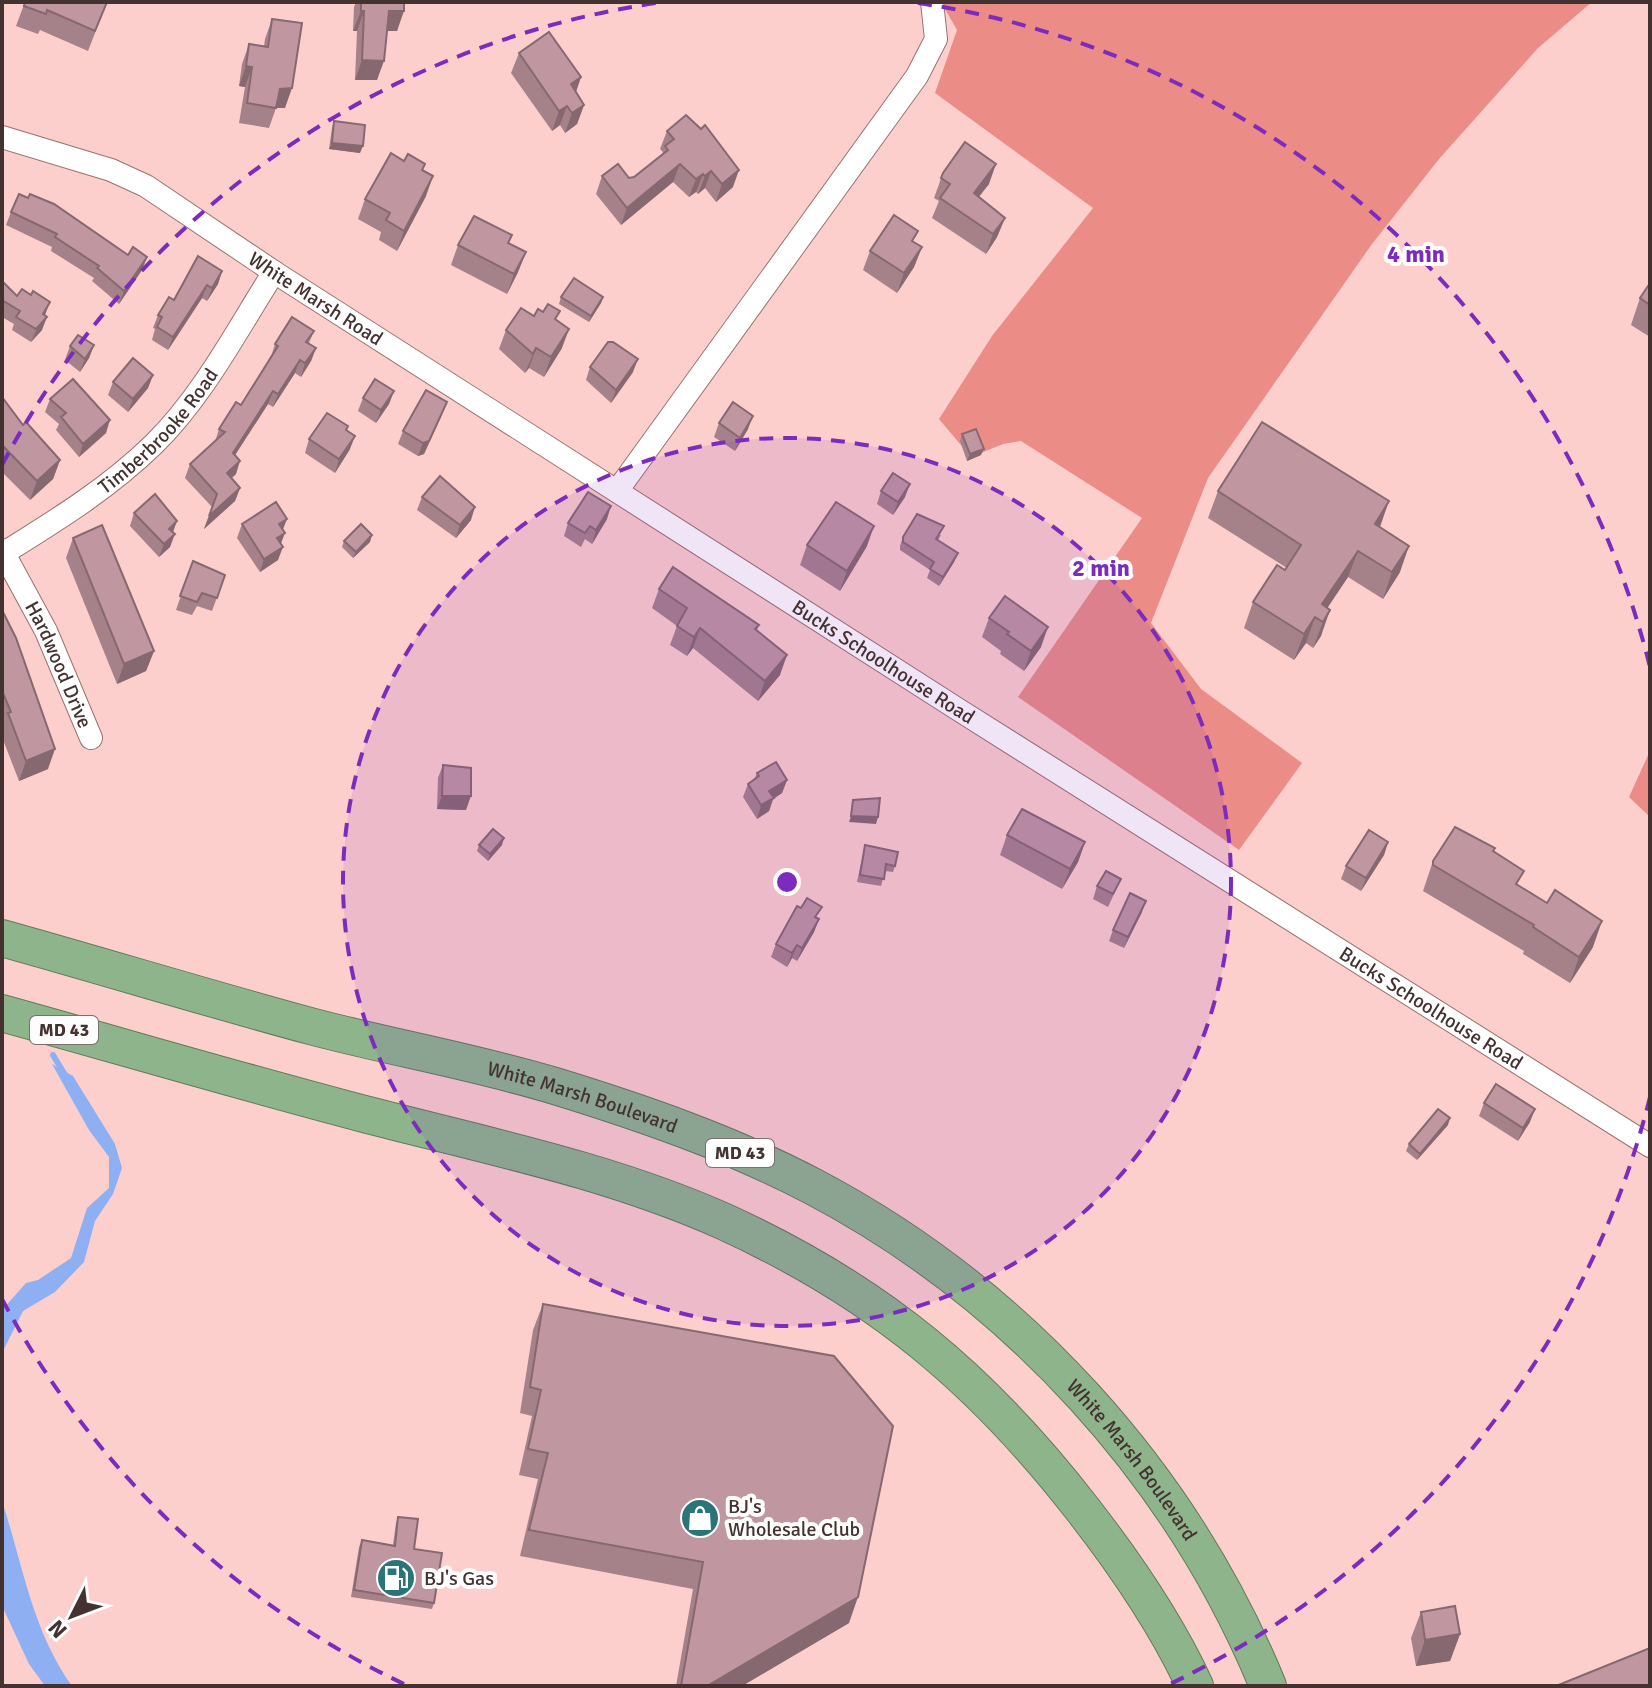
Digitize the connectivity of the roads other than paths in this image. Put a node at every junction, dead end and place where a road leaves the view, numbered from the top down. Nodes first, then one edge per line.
1 (932, 2) edge
2 (2, 137) edge
3 (274, 272) junction
4 (617, 491) junction
5 (3, 551) edge
6 (91, 738) dead end
7 (2, 938) edge
8 (2, 1013) edge
9 (1650, 1146) edge
10 (1195, 1686) edge
11 (1268, 1686) edge

1 - 4 street
2 - 3 street, White Marsh Road
3 - 4 street, White Marsh Road
3 - 5 street, Timberbrooke Road
4 - 9 street, Bucks Schoolhouse Road
5 - 6 street, Hardwood Drive
7 - 11 highway, White Marsh Boulevard / MD 43
8 - 10 highway, MD 43

